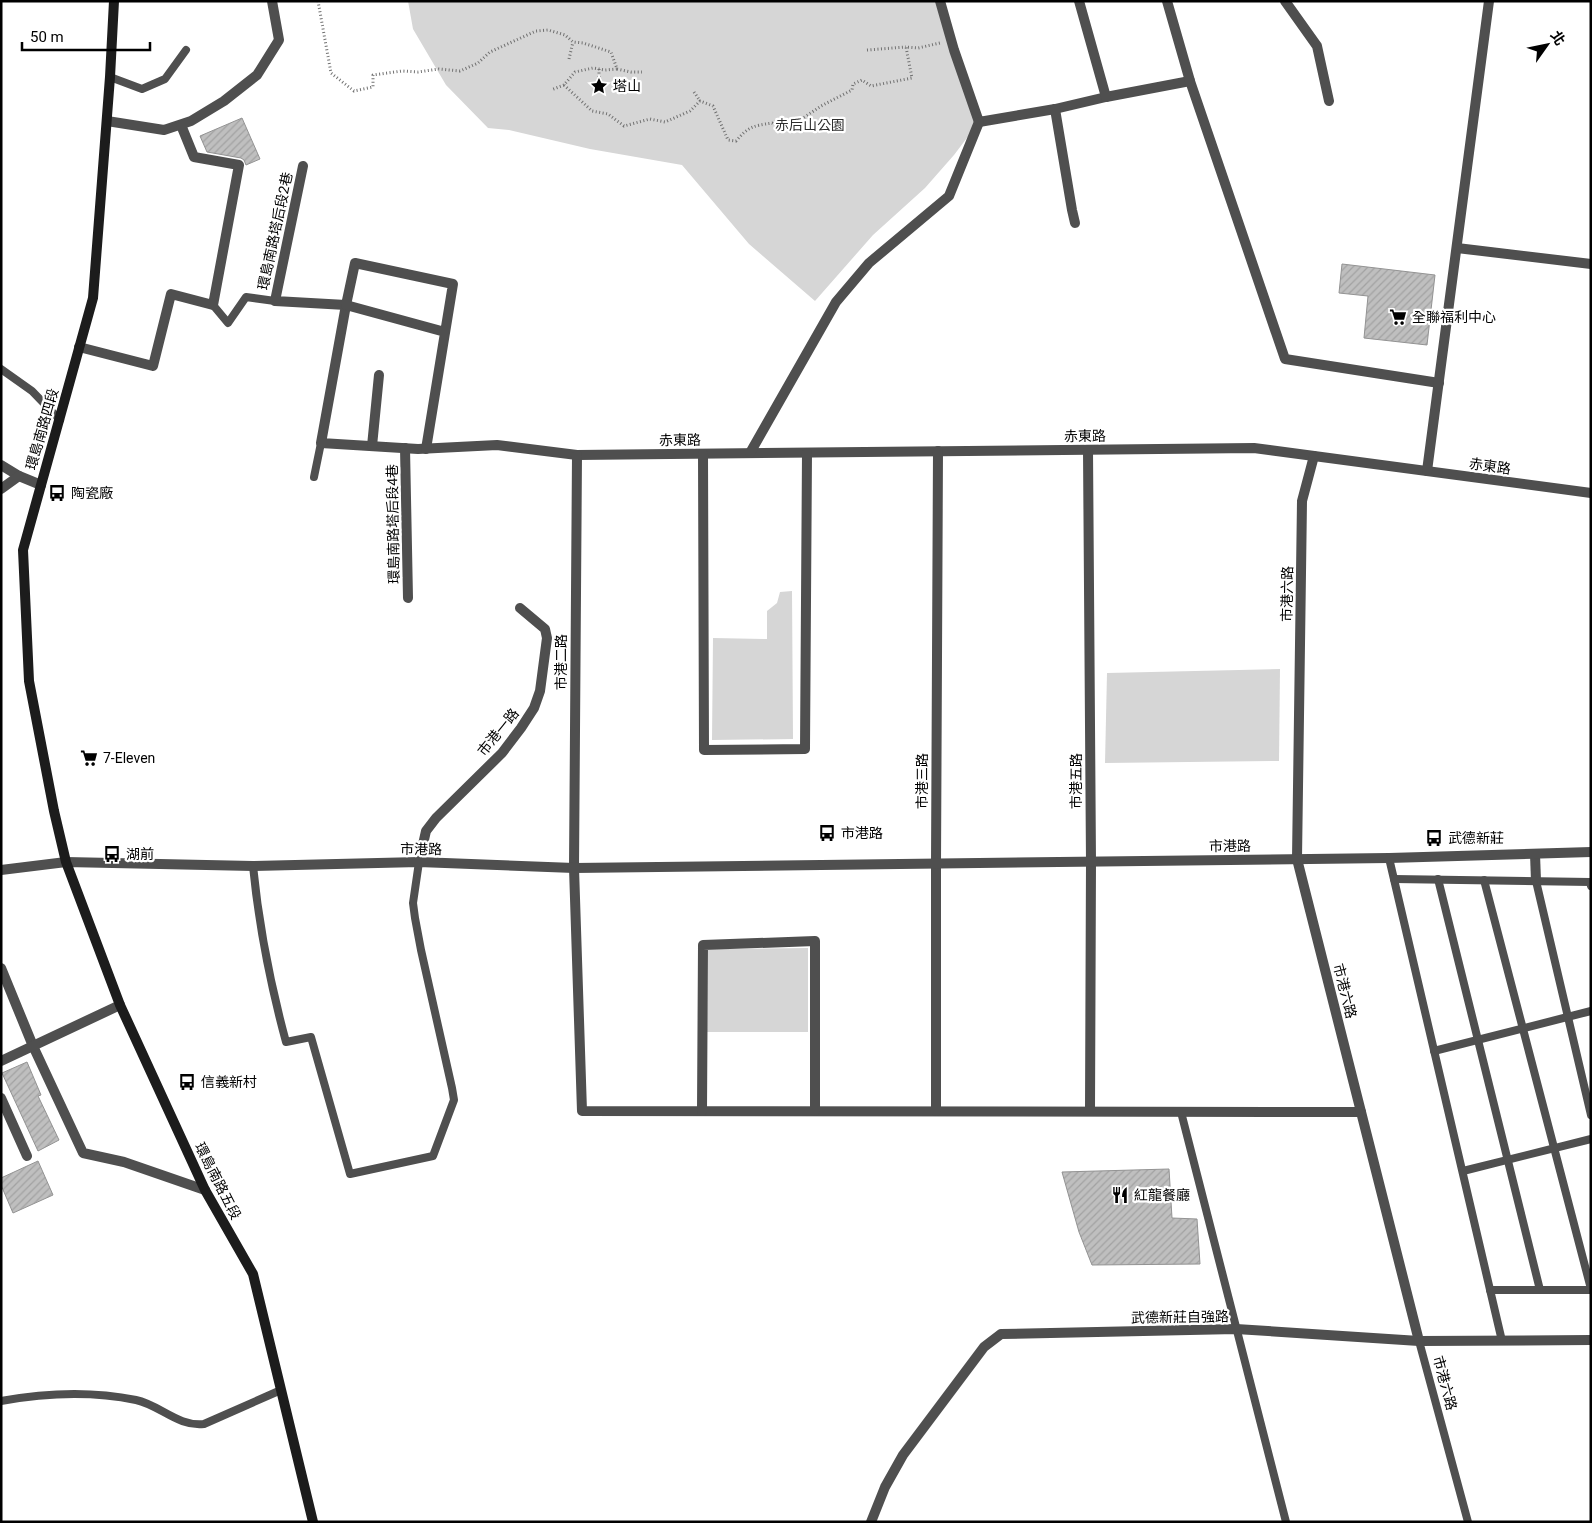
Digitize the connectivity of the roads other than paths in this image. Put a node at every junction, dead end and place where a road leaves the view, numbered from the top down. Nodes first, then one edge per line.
1 (114, 1) edge
2 (272, 1) edge
3 (940, 1) edge
4 (1079, 1) edge
5 (1168, 1) edge
6 (1285, 1) edge
7 (1489, 1) edge
8 (186, 50) dead end
9 (110, 77) junction
10 (1190, 81) junction
11 (1106, 97) junction
12 (1329, 101) dead end
13 (1055, 109) junction
14 (107, 120) junction
15 (979, 122) junction
16 (181, 125) junction
17 (303, 166) dead end
18 (1075, 222) dead end
19 (1457, 248) junction
20 (1591, 264) edge
21 (275, 301) junction
22 (213, 305) junction
23 (346, 305) junction
24 (445, 332) junction
25 (79, 347) junction
26 (1, 369) edge
27 (380, 375) dead end
28 (1439, 383) junction
29 (60, 420) junction
30 (321, 443) junction
31 (372, 446) junction
32 (405, 448) junction
33 (426, 449) junction
34 (1088, 450) junction
35 (938, 451) junction
36 (750, 453) junction
37 (807, 453) junction
38 (702, 454) junction
39 (577, 455) junction
40 (1314, 456) junction
41 (1, 465) edge
42 (1427, 471) junction
43 (19, 476) junction
44 (314, 476) dead end
45 (41, 485) junction
46 (1, 489) edge
47 (1591, 493) edge
48 (408, 598) dead end
49 (520, 608) dead end
50 (1591, 852) edge
51 (1535, 854) junction
52 (1389, 858) junction
53 (1297, 859) junction
54 (66, 862) junction
55 (419, 862) junction
56 (1091, 862) junction
57 (936, 864) junction
58 (253, 866) junction
59 (574, 868) junction
60 (1, 870) edge
61 (1394, 878) junction
62 (1438, 880) junction
63 (1484, 880) junction
64 (1536, 881) junction
65 (1591, 886) edge
66 (1, 968) edge
67 (120, 1005) junction
68 (1591, 1011) edge
69 (1568, 1016) junction
70 (1523, 1028) junction
71 (1478, 1039) junction
72 (33, 1046) junction
73 (1434, 1050) junction
74 (1, 1061) edge
75 (1, 1098) edge
76 (702, 1111) junction
77 (815, 1111) junction
78 (936, 1111) junction
79 (1090, 1111) junction
80 (1181, 1112) junction
81 (1361, 1112) junction
82 (1591, 1115) edge
83 (1591, 1139) edge
84 (1554, 1148) junction
85 (27, 1156) dead end
86 (1508, 1159) junction
87 (1463, 1171) junction
88 (205, 1190) junction
89 (1591, 1289) edge
90 (1490, 1290) junction
91 (1540, 1290) junction
92 (1236, 1329) junction
93 (1591, 1340) edge
94 (1419, 1341) junction
95 (1502, 1341) junction
96 (282, 1390) junction
97 (1, 1401) edge
98 (313, 1522) edge
99 (871, 1522) edge
100 (1286, 1522) edge
101 (1468, 1522) edge

1 - 9 main road, 環島南路四段
2 - 16 street
3 - 15 street
4 - 11 street
5 - 10 street
6 - 12 street
7 - 19 street
8 - 9 lane
9 - 14 main road, 環島南路四段
10 - 11 street
10 - 28 street
11 - 13 street
13 - 15 street
13 - 18 street
14 - 16 street
14 - 25 main road, 環島南路四段
15 - 36 street
16 - 22 street
17 - 21 street, 環島南路塔后段2巷
19 - 20 street
19 - 28 street
21 - 22 lane
21 - 23 street
22 - 25 street
23 - 24 street
23 - 24 street
23 - 30 street
24 - 33 street
25 - 29 main road, 環島南路四段
26 - 29 lane
27 - 31 street
28 - 42 street
29 - 45 main road, 環島南路四段
30 - 31 street, 赤東路
30 - 44 lane
31 - 32 street, 赤東路
32 - 33 street, 赤東路
32 - 48 street, 環島南路塔后段4巷
33 - 39 street, 赤東路
34 - 35 street, 赤東路
34 - 40 street, 赤東路
34 - 56 street, 市港五路
35 - 37 street, 赤東路
35 - 57 street, 市港三路
36 - 37 street, 赤東路
36 - 38 street, 赤東路
37 - 38 street
38 - 39 street, 赤東路
39 - 59 street, 市港二路
40 - 42 street, 赤東路
40 - 53 street, 市港六路
41 - 43 street
42 - 47 street, 赤東路
43 - 45 street
43 - 46 street
45 - 54 main road, 環島南路四段
49 - 55 street, 市港一路
50 - 51 street, 市港路
51 - 52 street, 市港路
51 - 64 street
52 - 53 street, 市港路
52 - 61 lane
53 - 56 street, 市港路
53 - 81 street, 市港六路
54 - 58 street, 市港路
54 - 60 street, 市港路
54 - 67 main road, 環島南路五段
55 - 58 street, 市港路
55 - 58 lane
55 - 59 street, 市港路
56 - 57 street, 市港路
56 - 79 street, 市港五路
57 - 59 street, 市港路
57 - 78 street, 市港三路
59 - 76 street, 市港二路
61 - 62 lane
61 - 73 lane
62 - 63 lane
62 - 71 lane
63 - 64 lane
63 - 70 lane
64 - 65 lane
64 - 69 lane
66 - 72 street
67 - 72 street
67 - 88 main road, 環島南路五段
68 - 69 lane
69 - 70 lane
69 - 82 lane
70 - 71 lane
70 - 84 lane
71 - 73 lane
71 - 86 lane
72 - 74 street
72 - 88 street
73 - 87 lane
75 - 85 street
76 - 77 street
76 - 77 street
77 - 78 street
78 - 79 street
79 - 80 street
80 - 81 street
80 - 92 lane
81 - 94 street, 市港六路
83 - 84 lane
84 - 86 lane
84 - 89 lane
86 - 87 lane
86 - 91 lane
87 - 90 lane
88 - 96 main road, 環島南路五段
89 - 91 lane
90 - 91 lane
90 - 95 lane
92 - 94 street, 武德新莊自強路
92 - 99 street, 武德新莊自強路
92 - 100 lane
93 - 95 street, 武德新莊自強路
94 - 95 street, 武德新莊自強路
94 - 101 lane, 市港六路
96 - 97 lane
96 - 98 main road, 環島南路五段

